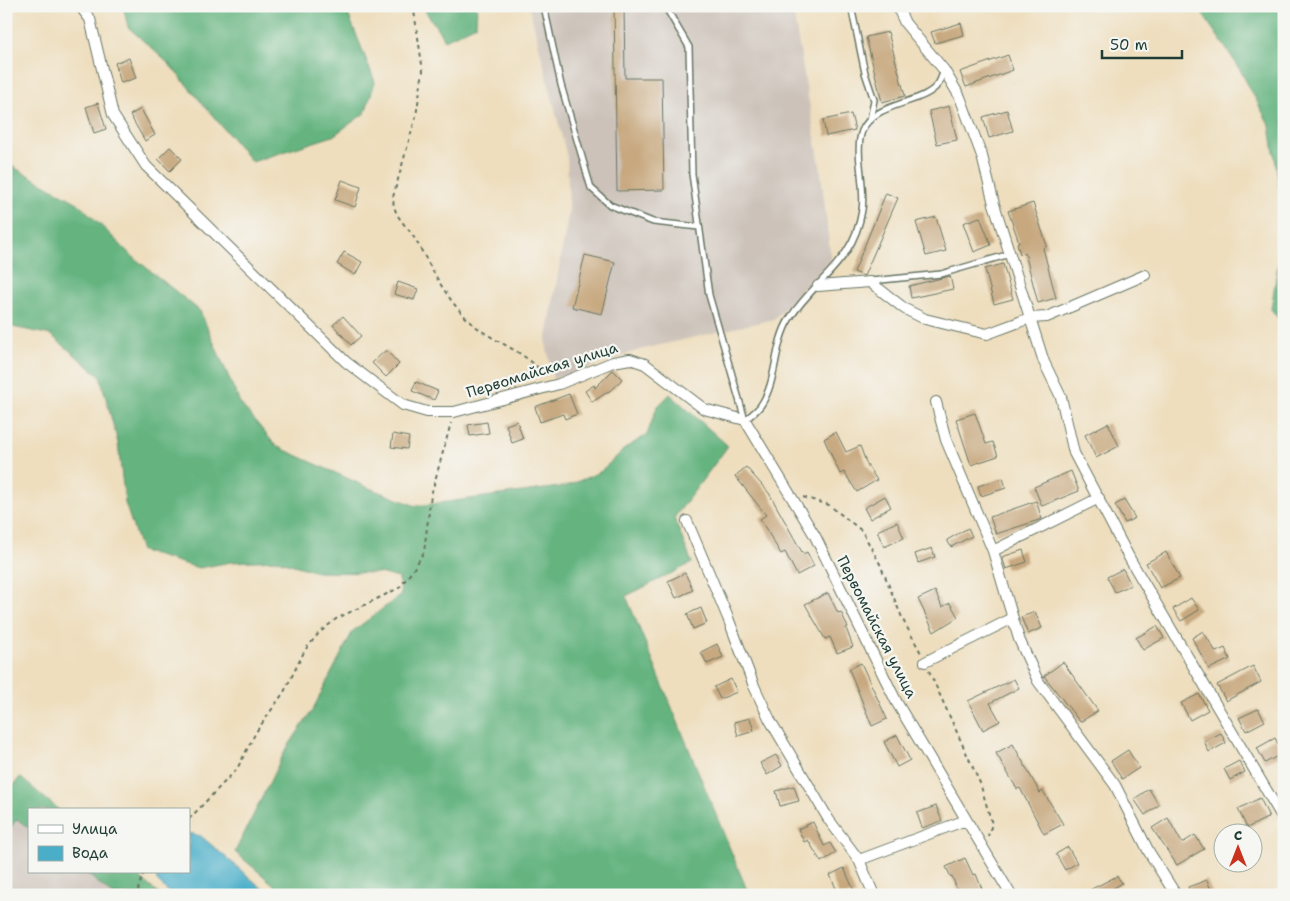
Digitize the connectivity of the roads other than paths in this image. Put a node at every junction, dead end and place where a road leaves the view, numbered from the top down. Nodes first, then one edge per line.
1 (80, 6) edge
2 (544, 6) edge
3 (665, 6) edge
4 (851, 6) edge
5 (897, 6) edge
6 (944, 70) junction
7 (870, 120) junction
8 (699, 227) junction
9 (1010, 254) junction
10 (1145, 275) dead end
11 (870, 282) junction
12 (818, 286) junction
13 (1030, 318) junction
14 (936, 402) dead end
15 (745, 420) junction
16 (1099, 498) junction
17 (687, 521) dead end
18 (993, 552) junction
19 (1013, 618) junction
20 (925, 662) road end
21 (966, 820) junction
22 (1284, 820) edge
23 (859, 860) junction
24 (874, 895) edge
25 (1011, 895) edge
26 (1176, 895) edge

1 - 15 street, Первомайская улица
2 - 8 lane
3 - 8 lane
4 - 7 lane
5 - 6 street
6 - 7 lane
6 - 9 street
7 - 12 lane
8 - 15 lane
9 - 11 lane
9 - 13 street
10 - 13 street
11 - 12 street
11 - 13 street
12 - 15 lane
13 - 16 street
14 - 18 street
15 - 21 street, Первомайская улица
16 - 18 street
16 - 22 street
17 - 23 street
18 - 19 street
19 - 20 street
19 - 26 street
21 - 23 street
21 - 25 street, Первомайская улица
23 - 24 street

